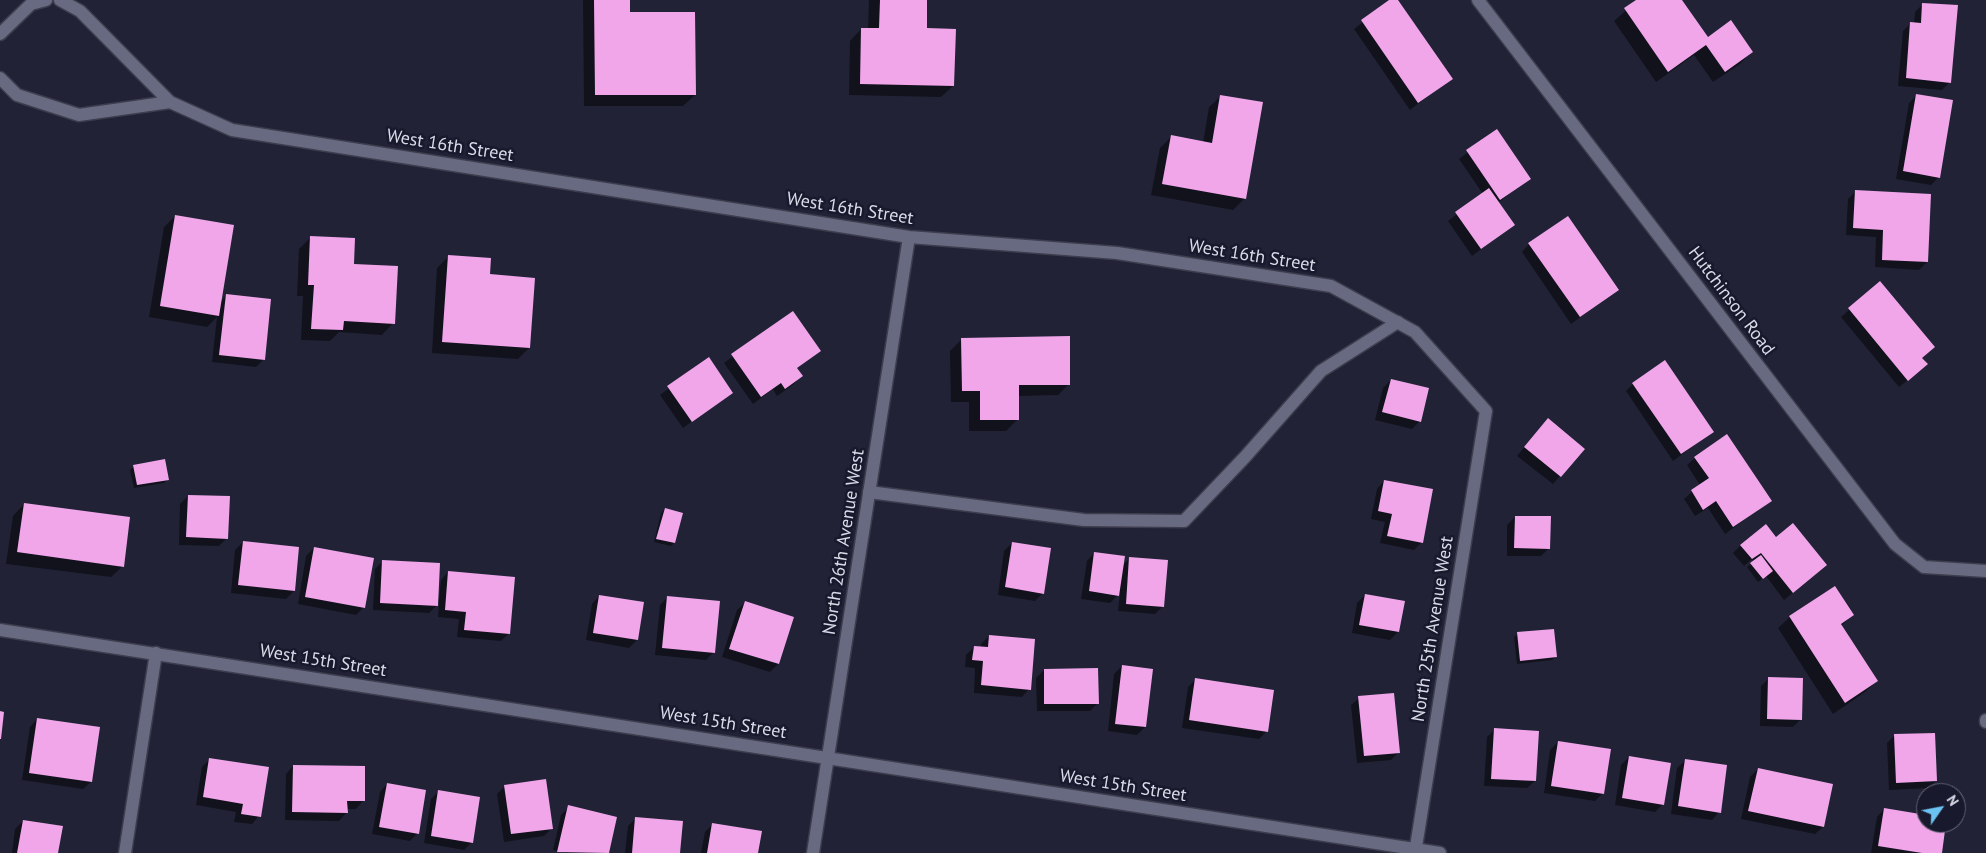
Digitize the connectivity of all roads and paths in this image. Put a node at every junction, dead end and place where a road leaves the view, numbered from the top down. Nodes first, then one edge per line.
1 (46, 0) edge
2 (60, 0) edge
3 (1478, 0) edge
4 (0, 34) edge
5 (0, 78) edge
6 (170, 102) junction
7 (909, 237) junction
8 (1398, 322) junction
9 (1486, 411) joint
10 (869, 492) junction
11 (1986, 571) edge
12 (0, 630) edge
13 (156, 653) junction
14 (828, 757) junction
15 (1415, 851) edge
16 (125, 853) edge
17 (813, 853) edge
18 (1440, 853) edge

1 - 4 street
2 - 6 street, West 16th Street
3 - 11 street, Hutchinson Road
5 - 6 street
6 - 7 street, West 16th Street
7 - 8 street, West 16th Street
7 - 10 street, North 26th Avenue West
8 - 9 street, West 16th Street
8 - 10 street
9 - 15 street, North 25th Avenue West
10 - 14 street, North 26th Avenue West
12 - 13 street, West 15th Street
13 - 14 street, West 15th Street
13 - 16 street
14 - 15 street, West 15th Street
14 - 17 street, North 26th Avenue West
15 - 18 street, West 15th Street

